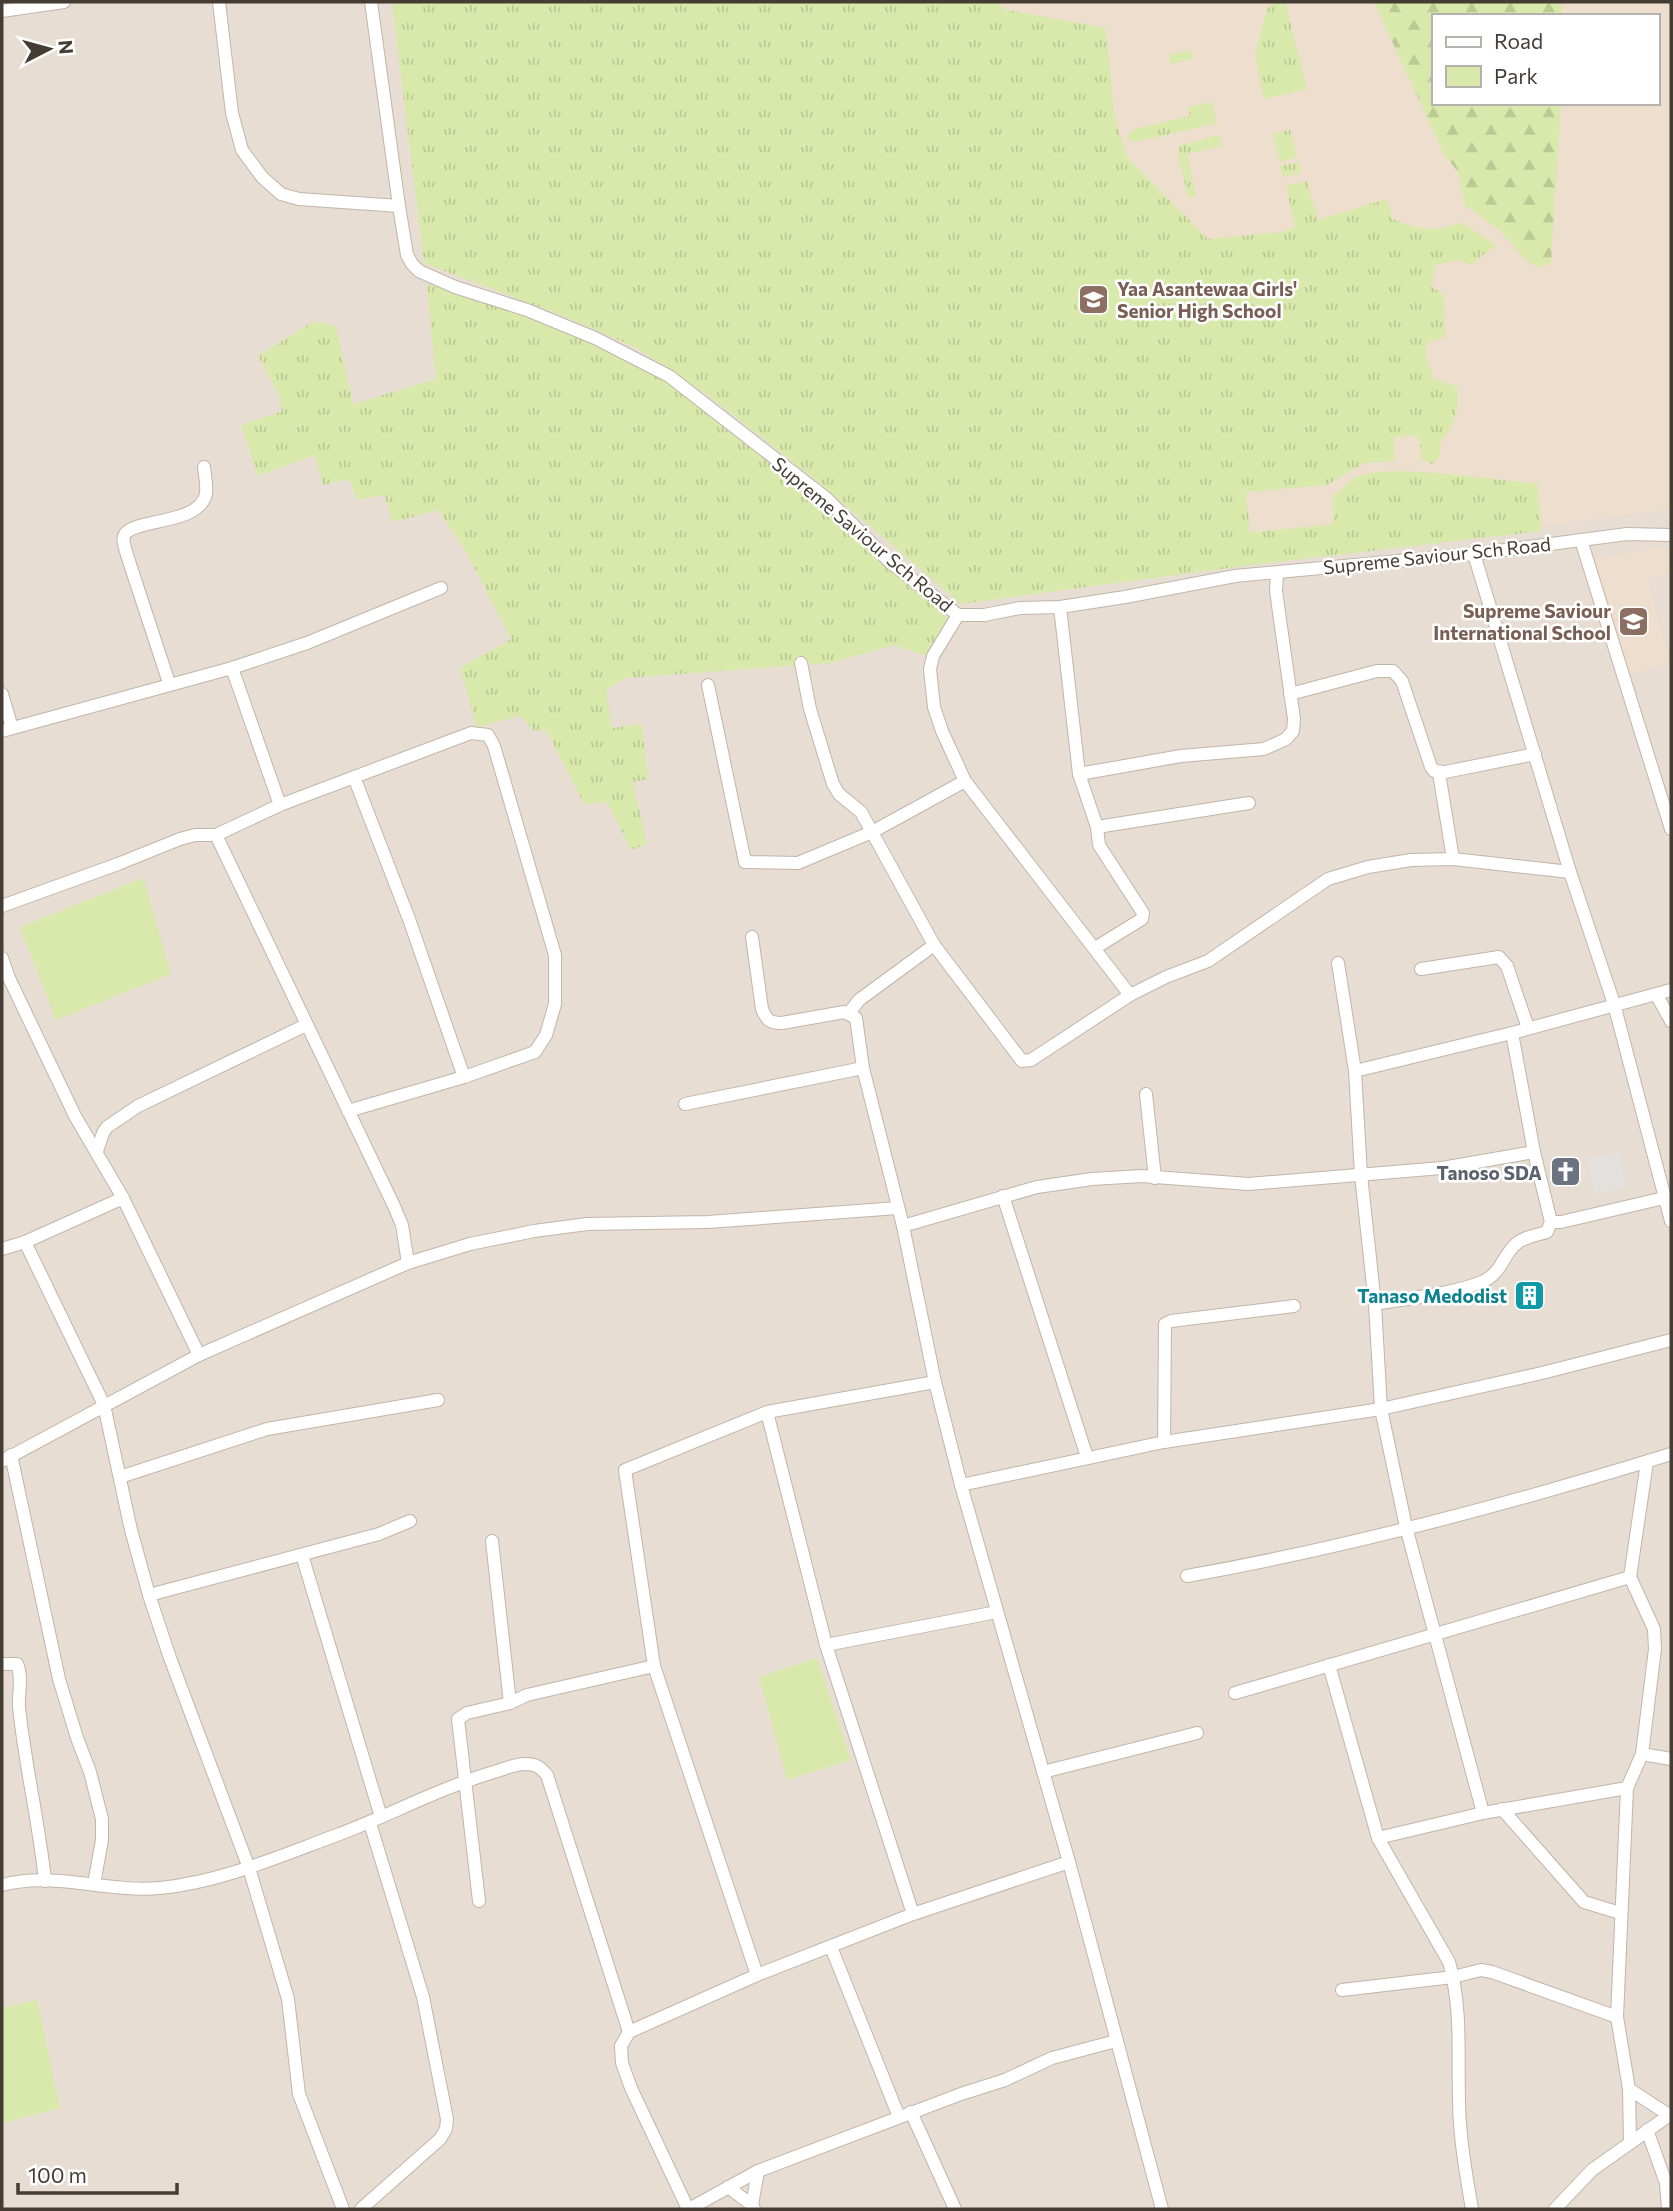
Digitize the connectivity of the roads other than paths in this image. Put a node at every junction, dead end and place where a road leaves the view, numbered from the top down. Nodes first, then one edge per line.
1 (64, 2) edge
2 (219, 2) edge
3 (371, 2) edge
4 (2, 11) edge
5 (399, 206) junction
6 (204, 467) dead end
7 (1671, 535) edge
8 (1581, 540) junction
9 (1474, 554) junction
10 (1277, 573) junction
11 (441, 587) dead end
12 (1060, 607) junction
13 (958, 615) junction
14 (801, 663) dead end
15 (232, 668) junction
16 (169, 683) junction
17 (708, 685) dead end
18 (2, 694) edge
19 (1290, 694) junction
20 (7, 730) edge
21 (1535, 754) junction
22 (1439, 773) junction
23 (1079, 774) junction
24 (354, 777) junction
25 (965, 781) junction
26 (1249, 803) dead end
27 (280, 805) junction
28 (1097, 827) junction
29 (1671, 830) edge
30 (872, 832) junction
31 (215, 835) junction
32 (1453, 859) junction
33 (1570, 872) junction
34 (2, 906) edge
35 (752, 937) dead end
36 (934, 946) junction
37 (1095, 948) junction
38 (2, 958) edge
39 (1338, 963) dead end
40 (1421, 970) dead end
41 (1671, 990) edge
42 (1656, 994) junction
43 (1130, 995) junction
44 (1614, 1004) junction
45 (853, 1007) junction
46 (1671, 1021) edge
47 (306, 1025) junction
48 (1528, 1028) junction
49 (1512, 1033) junction
50 (863, 1068) junction
51 (1355, 1071) junction
52 (464, 1077) junction
53 (1146, 1094) dead end
54 (685, 1104) dead end
55 (348, 1111) junction
56 (97, 1152) junction
57 (1534, 1152) junction
58 (1361, 1175) junction
59 (1155, 1178) junction
60 (1003, 1196) junction
61 (123, 1198) junction
62 (1664, 1198) junction
63 (898, 1208) junction
64 (1671, 1221) edge
65 (1551, 1222) junction
66 (903, 1226) junction
67 (25, 1242) junction
68 (2, 1249) edge
69 (408, 1263) junction
70 (1375, 1304) junction
71 (1294, 1306) dead end
72 (1671, 1340) edge
73 (198, 1355) junction
74 (935, 1381) junction
75 (438, 1400) dead end
76 (104, 1405) junction
77 (1381, 1409) junction
78 (767, 1412) junction
79 (1164, 1442) junction
80 (1671, 1454) edge
81 (1087, 1457) junction
82 (6, 1458) edge
83 (1647, 1461) junction
84 (120, 1477) junction
85 (961, 1486) junction
86 (410, 1521) dead end
87 (1406, 1527) junction
88 (492, 1541) dead end
89 (302, 1555) junction
90 (1187, 1576) dead end
91 (1630, 1577) junction
92 (149, 1595) junction
93 (997, 1612) junction
94 (1436, 1633) junction
95 (826, 1645) junction
96 (2, 1664) edge
97 (1329, 1665) junction
98 (654, 1666) junction
99 (1235, 1693) dead end
100 (510, 1703) junction
101 (1197, 1733) dead end
102 (1642, 1754) junction
103 (1671, 1759) edge
104 (1044, 1772) junction
105 (464, 1781) junction
106 (1627, 1788) junction
107 (1502, 1810) junction
108 (1483, 1813) junction
109 (375, 1820) junction
110 (1378, 1838) junction
111 (1069, 1862) junction
112 (249, 1868) junction
113 (45, 1881) junction
114 (94, 1884) junction
115 (2, 1885) edge
116 (479, 1901) dead end
117 (1620, 1913) junction
118 (913, 1914) junction
119 (831, 1947) junction
120 (758, 1975) junction
121 (1453, 1977) junction
122 (1342, 1990) dead end
123 (1617, 2017) junction
124 (629, 2032) junction
125 (1116, 2041) junction
126 (1629, 2089) junction
127 (1670, 2114) edge
128 (905, 2115) junction
129 (1647, 2130) junction
130 (1630, 2142) junction
131 (758, 2171) junction
132 (728, 2187) junction
133 (753, 2207) edge
134 (342, 2209) edge
135 (361, 2209) edge
136 (689, 2209) edge
137 (955, 2209) edge
138 (1162, 2209) edge
139 (1472, 2209) edge
140 (1555, 2209) edge
141 (1668, 2209) edge

1 - 4 street
2 - 5 street
3 - 5 street, Supreme Saviour Sch Road
5 - 13 street, Supreme Saviour Sch Road
6 - 16 street
7 - 8 street, Supreme Saviour Sch Road
8 - 9 street, Supreme Saviour Sch Road
8 - 29 street
9 - 10 street, Supreme Saviour Sch Road
9 - 21 street
10 - 12 street, Supreme Saviour Sch Road
10 - 19 street
11 - 15 street
12 - 13 street, Supreme Saviour Sch Road
12 - 23 street
13 - 25 street
14 - 30 street
15 - 16 street
15 - 27 street
16 - 20 street
17 - 30 street
18 - 20 street
19 - 22 street
19 - 23 street
21 - 22 street
21 - 33 street
22 - 32 street
23 - 28 street
24 - 27 street
24 - 52 street
24 - 52 street
25 - 30 street
25 - 37 street
26 - 28 street
27 - 31 street
28 - 37 street
30 - 36 street
31 - 34 street
31 - 47 street
32 - 33 street
32 - 43 street
33 - 44 street
35 - 45 street
36 - 43 street
36 - 45 street
37 - 43 street
38 - 56 street
39 - 51 street
40 - 48 street
41 - 42 street
42 - 44 street
42 - 46 street
44 - 48 street
44 - 62 street
45 - 50 street
47 - 55 street
47 - 56 street
48 - 49 street
49 - 51 street
49 - 57 street
50 - 54 street
50 - 63 street
51 - 58 street
52 - 55 street
53 - 59 street
55 - 69 street
56 - 61 street
57 - 58 street
57 - 65 street
58 - 59 street
58 - 70 street
59 - 60 street
60 - 66 street
60 - 81 street
61 - 67 street
61 - 73 street
62 - 64 street
62 - 65 street
63 - 66 street
63 - 69 street
65 - 70 street
66 - 74 street
67 - 68 street
67 - 76 street
69 - 73 street
70 - 77 street
71 - 79 street
72 - 77 street
73 - 76 street
74 - 78 street
74 - 85 street
75 - 84 street
76 - 82 street
76 - 84 street
77 - 79 street
77 - 87 street
78 - 95 street
78 - 98 street
79 - 81 street
80 - 83 street
81 - 85 street
82 - 114 street
83 - 87 street
83 - 91 street
84 - 92 street
85 - 93 street
86 - 89 street
87 - 90 street
87 - 94 street
88 - 100 street
89 - 92 street
89 - 109 street
91 - 94 street
91 - 102 street
92 - 112 street
93 - 95 street
93 - 104 street
94 - 97 street
94 - 108 street
95 - 118 street
96 - 113 street
97 - 99 street
97 - 110 street
98 - 100 street
98 - 120 street
100 - 105 street
101 - 104 street
102 - 103 street
102 - 106 street
104 - 111 street
105 - 109 street
105 - 116 street
105 - 124 street
106 - 107 street
106 - 117 street
107 - 108 street
107 - 117 street
108 - 110 street
109 - 112 street
109 - 135 street
110 - 121 street
111 - 118 street
111 - 125 street
112 - 114 street
112 - 134 street
113 - 114 street
113 - 115 street
117 - 123 street
118 - 119 street
119 - 120 street
119 - 128 street
120 - 124 street
121 - 122 street
121 - 123 street
121 - 139 street
123 - 126 street
124 - 136 street
125 - 128 street
125 - 138 street
126 - 127 street
126 - 130 street
127 - 129 street
128 - 131 street
128 - 137 street
129 - 130 street
129 - 141 street
130 - 140 street
131 - 132 street
131 - 133 street
132 - 133 street
132 - 136 street

